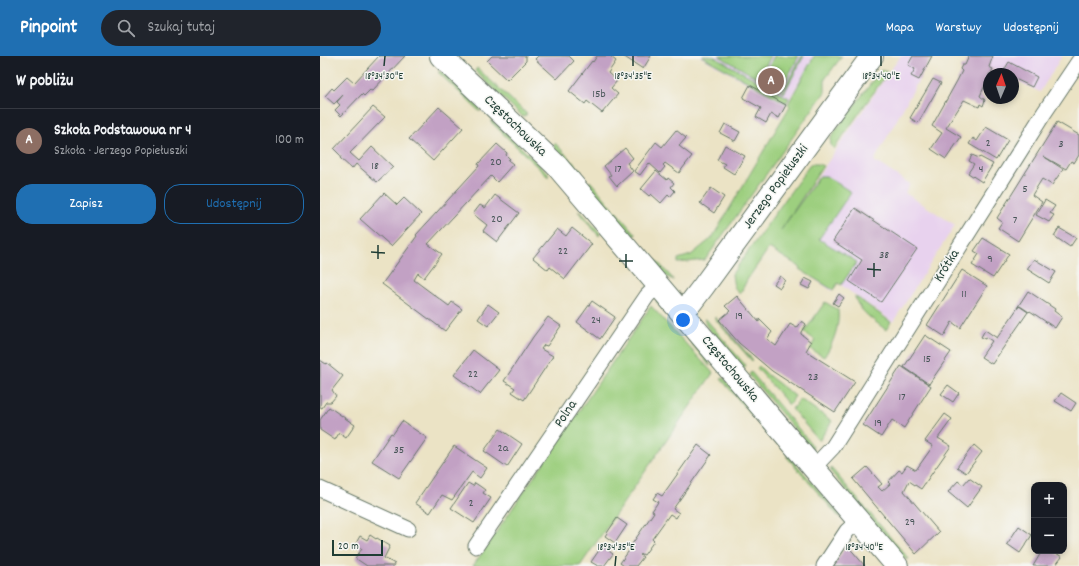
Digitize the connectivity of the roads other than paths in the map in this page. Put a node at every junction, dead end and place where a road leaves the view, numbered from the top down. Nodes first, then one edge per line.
1 (441, 56) edge
2 (870, 57) edge
3 (1079, 61) edge
4 (658, 285) junction
5 (681, 312) junction
6 (813, 468) junction
7 (320, 489) edge
8 (858, 521) junction
9 (408, 529) dead end
10 (476, 546) dead end
11 (824, 566) edge
12 (897, 566) edge

1 - 4 main road, Częstochowska
2 - 5 main road, Jerzego Popiełuszki
3 - 6 street, Krótka
4 - 5 main road, Częstochowska
4 - 10 street, Polna
5 - 6 main road, Częstochowska
6 - 8 main road, Częstochowska
7 - 9 street
8 - 11 street
8 - 12 main road, Częstochowska

